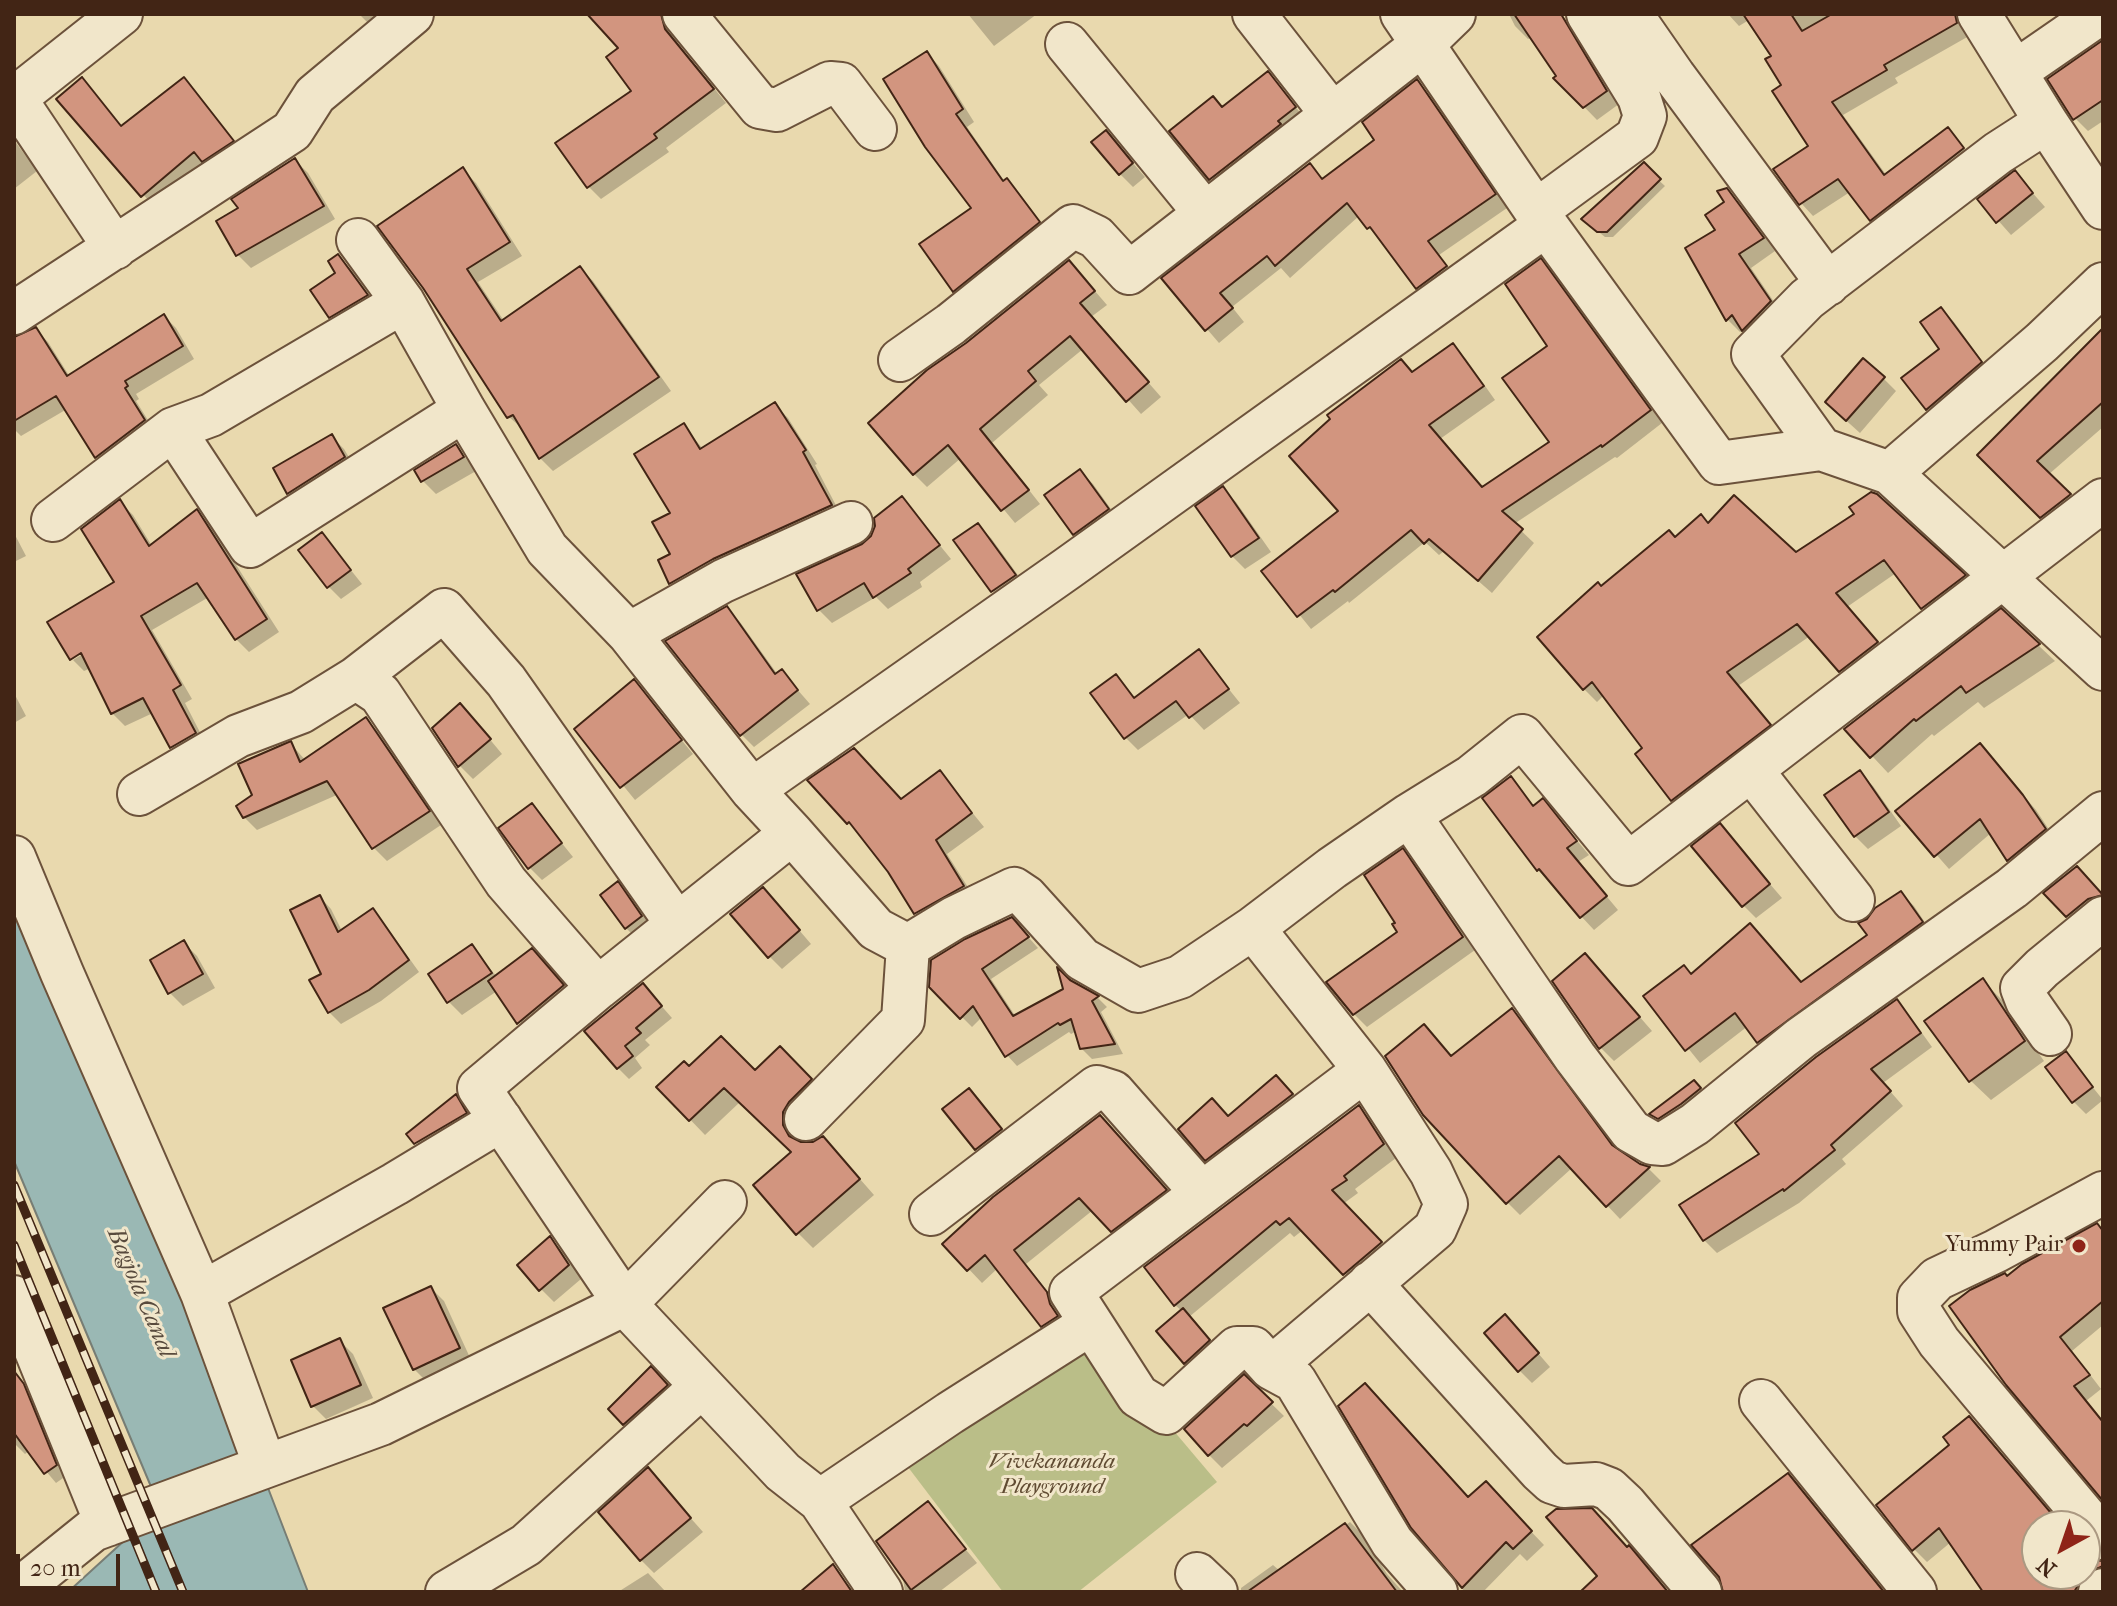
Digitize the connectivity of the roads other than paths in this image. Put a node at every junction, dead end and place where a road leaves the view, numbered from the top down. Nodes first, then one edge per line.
1 (121, 14) edge
2 (412, 14) edge
3 (684, 14) edge
4 (1254, 14) edge
5 (1454, 14) edge
6 (1588, 14) edge
7 (1631, 14) edge
8 (1979, 14) edge
9 (2099, 14) edge
10 (1413, 29) edge
11 (1067, 44) dead end
12 (2015, 72) junction
13 (14, 98) edge
14 (1332, 114) junction
15 (2046, 122) junction
16 (875, 129) dead end
17 (2103, 208) edge
18 (1205, 213) junction
19 (1541, 218) junction
20 (358, 240) dead end
21 (115, 248) junction
22 (1828, 284) junction
23 (2103, 284) edge
24 (403, 302) junction
25 (14, 313) edge
26 (900, 360) dead end
27 (464, 410) junction
28 (173, 429) junction
29 (1821, 449) junction
30 (1890, 473) junction
31 (2103, 500) edge
32 (53, 520) dead end
33 (851, 523) dead end
34 (2003, 575) junction
35 (629, 634) junction
36 (2103, 669) edge
37 (356, 678) junction
38 (1752, 771) junction
39 (752, 790) junction
40 (139, 794) dead end
41 (2103, 813) edge
42 (1409, 815) junction
43 (792, 833) junction
44 (14, 857) edge
45 (1853, 900) dead end
46 (2103, 918) edge
47 (677, 924) junction
48 (1253, 928) junction
49 (908, 946) junction
50 (598, 988) junction
51 (2050, 1034) dead end
52 (1365, 1070) junction
53 (806, 1119) dead end
54 (501, 1120) junction
55 (1201, 1192) junction
56 (2103, 1193) edge
57 (725, 1202) dead end
58 (931, 1214) dead end
59 (1370, 1283) junction
60 (202, 1293) junction
61 (14, 1297) edge
62 (625, 1304) junction
63 (1090, 1324) junction
64 (1271, 1368) junction
65 (702, 1386) junction
66 (1761, 1401) dead end
67 (265, 1466) junction
68 (820, 1501) junction
69 (113, 1522) junction
70 (2103, 1538) edge
71 (876, 1590) edge
72 (16, 1592) edge
73 (447, 1592) edge
74 (1436, 1592) edge
75 (1700, 1592) edge
76 (1915, 1592) edge

1 - 13 street
2 - 21 street
3 - 16 street
4 - 14 street
5 - 10 street
6 - 19 street
7 - 22 street
8 - 12 street
9 - 12 street
10 - 14 street
10 - 19 street
11 - 18 street
12 - 15 street
13 - 21 street
14 - 18 street
15 - 17 street
15 - 22 street
18 - 26 street
19 - 29 street
19 - 39 street
20 - 24 street
21 - 25 street
22 - 29 street
23 - 30 street
24 - 27 street
24 - 28 street
27 - 28 street
27 - 35 street
28 - 32 street
29 - 30 street
30 - 34 street
31 - 34 street
33 - 35 street
34 - 36 street
34 - 38 street
35 - 39 street
37 - 40 street
37 - 47 street
37 - 50 street
38 - 42 street
38 - 45 street
39 - 43 street
41 - 42 street
42 - 48 street
43 - 47 street
43 - 49 street
44 - 60 street
46 - 51 street
47 - 50 street
48 - 49 street
48 - 52 street
49 - 53 street
50 - 54 street
52 - 55 street
52 - 59 street
54 - 60 street
54 - 62 street
55 - 58 street
55 - 63 street
56 - 70 street
57 - 62 street
59 - 64 street
59 - 75 street
60 - 67 street
61 - 69 street
62 - 65 street
62 - 67 street
63 - 64 street
63 - 68 street
64 - 74 street
65 - 68 street
65 - 73 street
66 - 76 street
67 - 69 street
68 - 71 street
69 - 72 street

